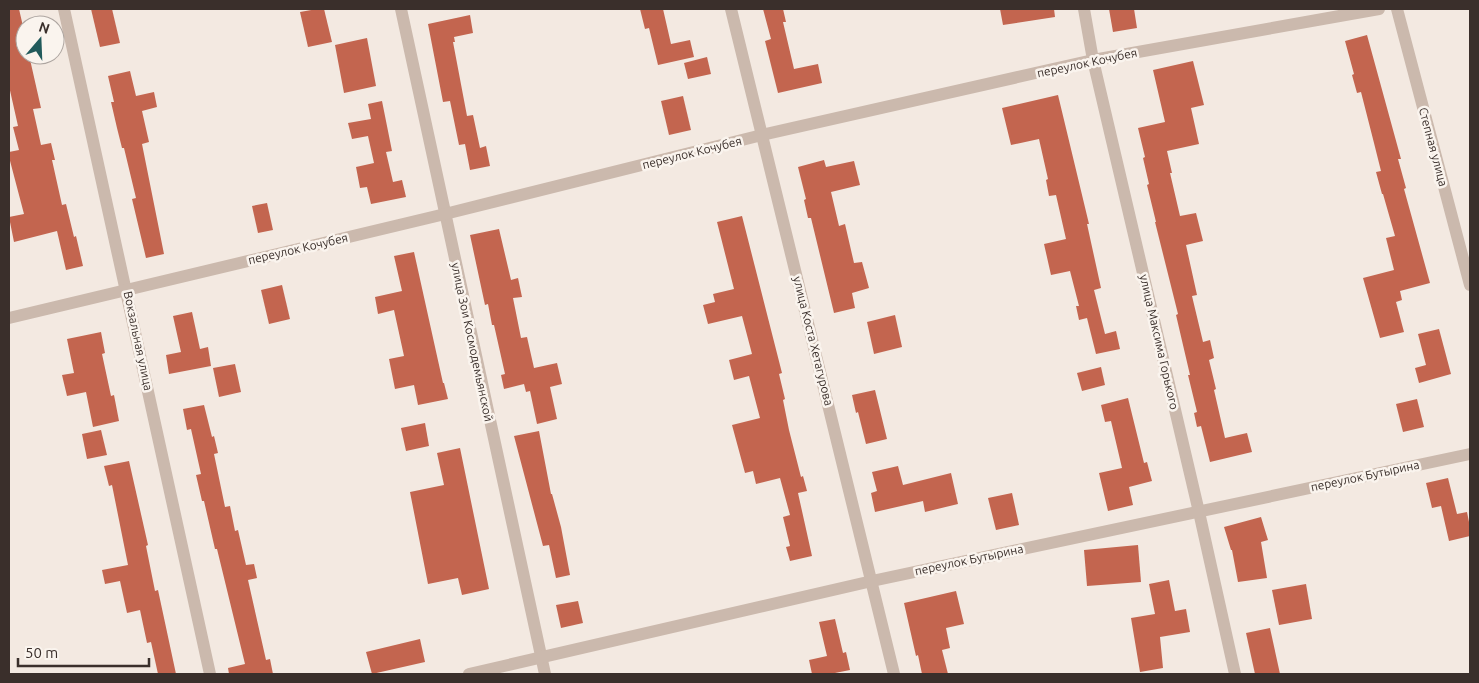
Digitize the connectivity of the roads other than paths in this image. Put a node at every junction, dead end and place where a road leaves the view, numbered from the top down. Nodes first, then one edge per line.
1 (64, 9) edge
2 (401, 9) edge
3 (731, 9) edge
4 (1084, 9) edge
5 (1380, 9) edge
6 (1397, 9) edge
7 (1092, 60) junction
8 (762, 135) junction
9 (444, 214) junction
10 (1470, 285) edge
11 (127, 289) junction
12 (9, 318) edge
13 (1470, 454) edge
14 (1200, 512) junction
15 (872, 581) junction
16 (541, 657) junction
17 (210, 674) edge
18 (469, 674) edge
19 (545, 674) edge
20 (894, 674) edge
21 (1235, 674) edge

1 - 11 street, Вокзальная улица
2 - 9 street, улица Зои Космодемьянской
3 - 8 street, улица Коста Хетагурова
4 - 7 street, улица Максима Горького
5 - 7 street, переулок Кочубея
6 - 10 street, Степная улица
7 - 8 street, переулок Кочубея
7 - 14 street, улица Максима Горького
8 - 9 street, переулок Кочубея
8 - 15 street, улица Коста Хетагурова
9 - 11 street, переулок Кочубея
9 - 16 street, улица Зои Космодемьянской
11 - 12 street, переулок Кочубея
11 - 17 street, Вокзальная улица
13 - 14 street, переулок Бутырина
14 - 15 street, переулок Бутырина
14 - 21 street, улица Максима Горького
15 - 16 street, переулок Бутырина
15 - 20 street, улица Коста Хетагурова
16 - 18 street, переулок Бутырина
16 - 19 street, улица Зои Космодемьянской

